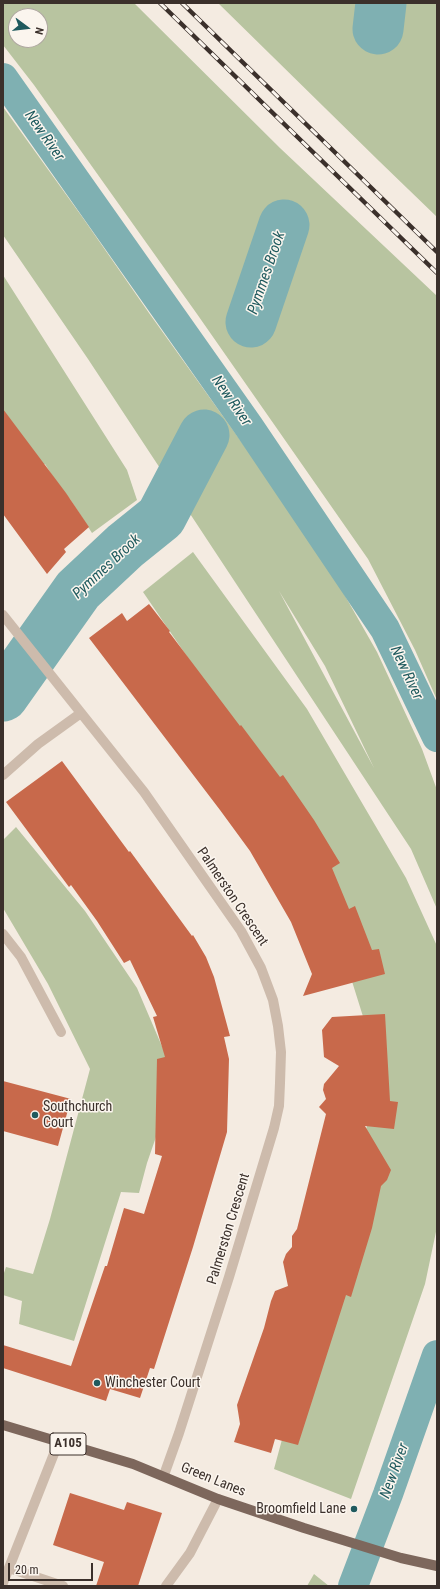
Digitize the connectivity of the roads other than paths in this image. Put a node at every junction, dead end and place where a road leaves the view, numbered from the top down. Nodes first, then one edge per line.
1 (3, 615) edge
2 (81, 713) junction
3 (3, 775) edge
4 (3, 934) edge
5 (61, 1032) dead end
6 (3, 1425) edge
7 (59, 1441) junction
8 (164, 1475) junction
9 (218, 1499) junction
10 (437, 1566) edge
11 (9, 1568) junction
12 (3, 1583) edge
13 (63, 1586) edge
14 (166, 1586) edge

1 - 2 street, Palmerston Crescent
2 - 3 street
2 - 8 street, Palmerston Crescent
4 - 5 street
6 - 7 main road, Green Lanes / A105
7 - 8 main road, Green Lanes / A105
7 - 11 street
8 - 9 main road, Green Lanes / A105
9 - 10 main road, Green Lanes / A105
9 - 14 street
11 - 12 street
11 - 13 street

